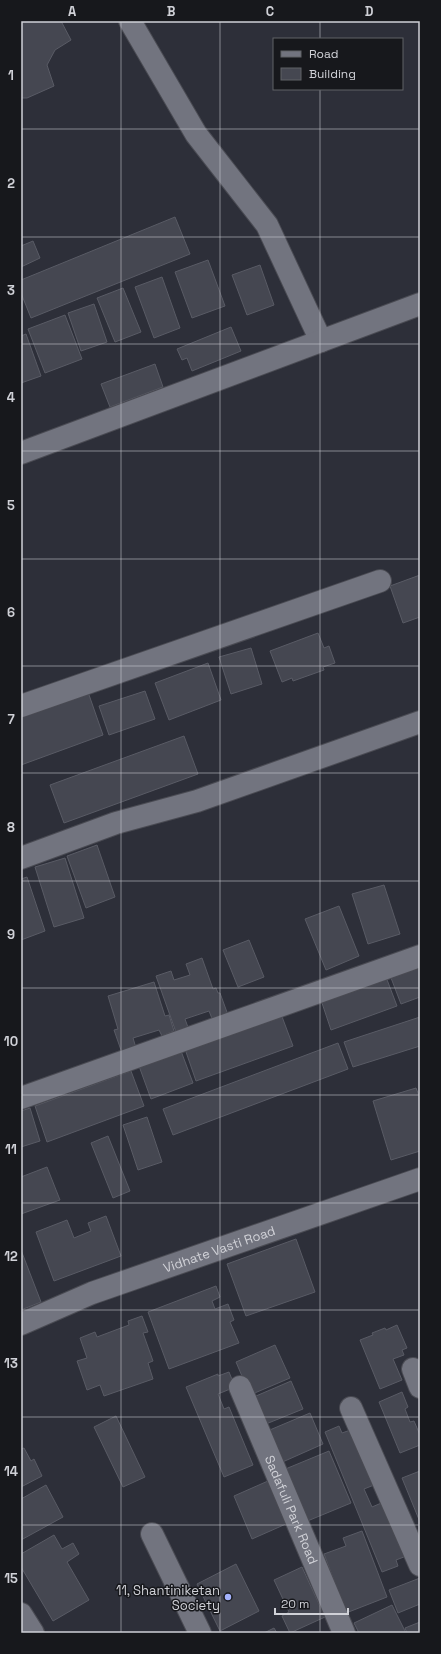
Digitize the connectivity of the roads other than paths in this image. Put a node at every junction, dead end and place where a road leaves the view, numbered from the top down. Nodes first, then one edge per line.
1 (130, 21) edge
2 (420, 304) edge
3 (321, 341) junction
4 (21, 453) edge
5 (380, 580) dead end
6 (21, 706) edge
7 (420, 722) edge
8 (21, 858) edge
9 (420, 956) edge
10 (21, 1098) edge
11 (420, 1179) edge
12 (21, 1324) edge
13 (240, 1387) dead end
14 (351, 1408) dead end
15 (152, 1534) dead end
16 (420, 1565) edge
17 (21, 1614) edge
18 (33, 1633) edge
19 (200, 1633) edge
20 (344, 1633) edge

1 - 3 street
2 - 3 street
3 - 4 street
5 - 6 street
7 - 8 street
9 - 10 street
11 - 12 street, Vidhate Vasti Road
13 - 20 street, Sadafuli Park Road
14 - 16 street
15 - 19 street
17 - 18 street

